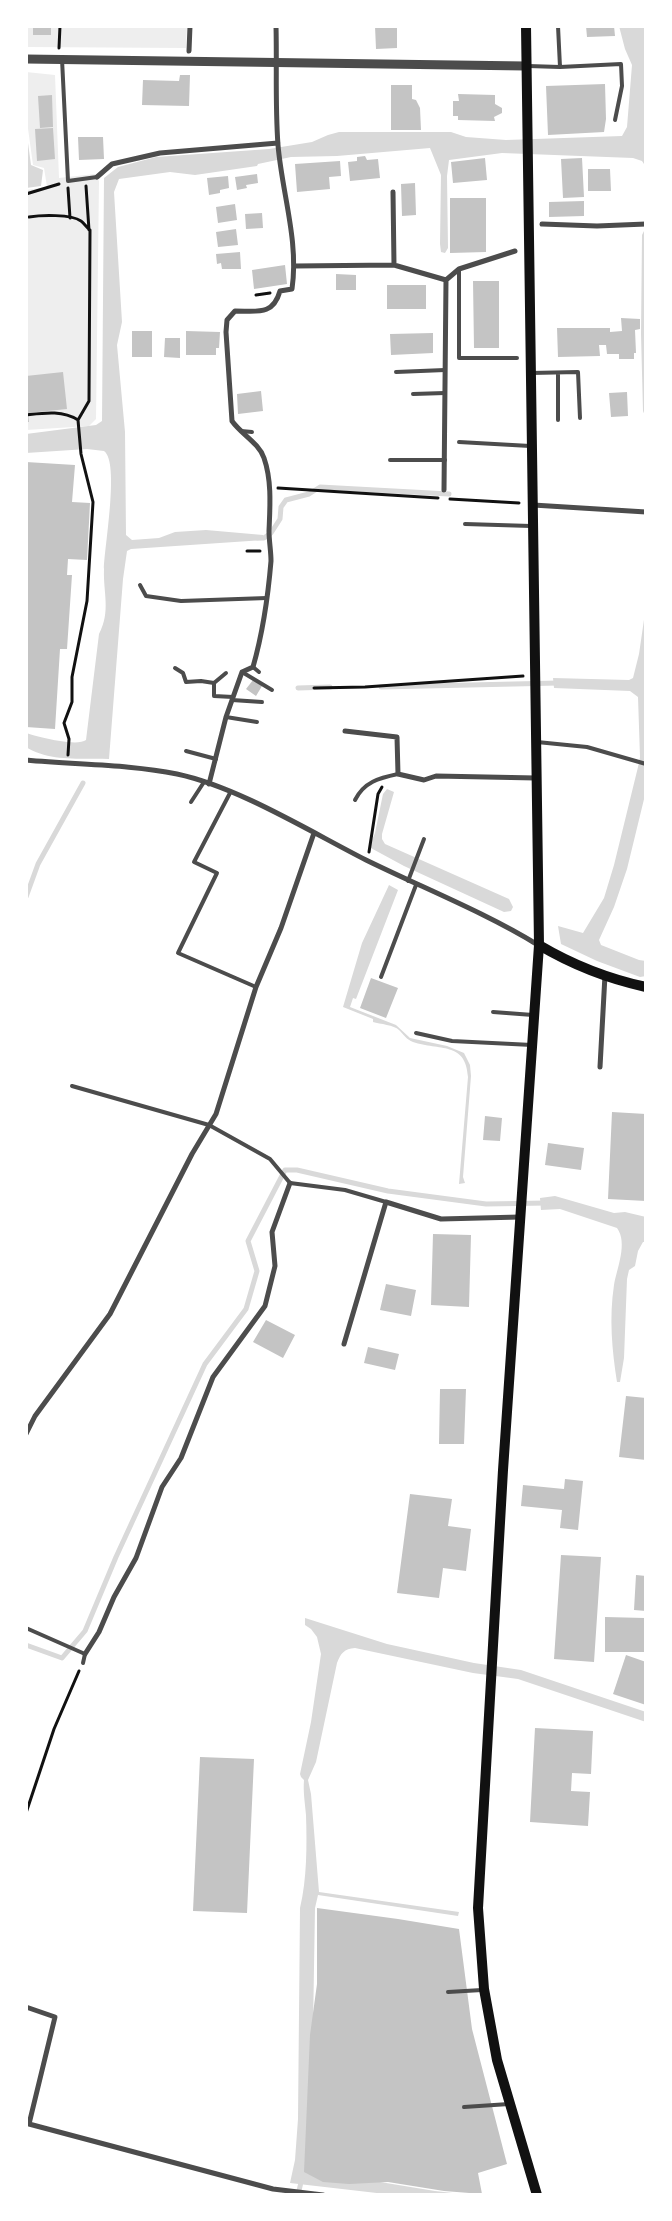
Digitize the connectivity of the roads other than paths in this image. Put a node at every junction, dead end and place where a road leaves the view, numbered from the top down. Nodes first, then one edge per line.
1 (190, 26) edge
2 (276, 26) edge
3 (526, 26) edge
4 (558, 26) edge
5 (190, 51) dead end
6 (26, 59) edge
7 (60, 59) junction
8 (276, 62) junction
9 (526, 66) junction
10 (560, 67) junction
11 (615, 120) dead end
12 (278, 145) junction
13 (97, 177) joint
14 (393, 192) dead end
15 (542, 224) dead end
16 (645, 224) edge
17 (516, 251) dead end
18 (394, 265) junction
19 (296, 266) junction
20 (458, 268) junction
21 (446, 280) junction
22 (517, 358) dead end
23 (445, 370) junction
24 (396, 372) dead end
25 (531, 373) junction
26 (558, 373) junction
27 (445, 393) junction
28 (413, 394) dead end
29 (580, 418) dead end
30 (558, 420) dead end
31 (239, 430) junction
32 (252, 432) dead end
33 (459, 442) dead end
34 (532, 446) junction
35 (390, 460) dead end
36 (445, 460) junction
37 (444, 490) dead end
38 (533, 505) junction
39 (646, 512) edge
40 (465, 524) dead end
41 (534, 526) junction
42 (140, 585) dead end
43 (267, 598) junction
44 (253, 667) junction
45 (175, 668) dead end
46 (226, 672) dead end
47 (242, 672) junction
48 (259, 672) dead end
49 (214, 683) junction
50 (272, 690) dead end
51 (233, 698) junction
52 (262, 702) dead end
53 (226, 717) junction
54 (257, 722) dead end
55 (345, 731) dead end
56 (537, 742) junction
57 (186, 751) dead end
58 (216, 759) junction
59 (26, 760) edge
60 (646, 764) edge
61 (398, 774) junction
62 (537, 778) junction
63 (206, 783) junction
64 (230, 793) junction
65 (355, 800) dead end
66 (191, 802) dead end
67 (314, 833) junction
68 (424, 839) dead end
69 (408, 881) junction
70 (416, 885) junction
71 (539, 946) junction
72 (605, 975) junction
73 (381, 977) dead end
74 (256, 987) junction
75 (646, 987) edge
76 (493, 1012) dead end
77 (536, 1015) junction
78 (416, 1033) dead end
79 (532, 1045) junction
80 (600, 1067) dead end
81 (72, 1086) dead end
82 (209, 1125) junction
83 (290, 1183) junction
84 (386, 1202) junction
85 (520, 1217) junction
86 (344, 1344) dead end
87 (26, 1434) edge
88 (26, 1628) edge
89 (84, 1654) junction
90 (83, 1663) road end
91 (484, 1989) junction
92 (448, 1992) dead end
93 (26, 2007) edge
94 (510, 2104) junction
95 (464, 2107) dead end
96 (284, 2192) edge
97 (323, 2195) edge
98 (537, 2195) edge

1 - 5 street
2 - 8 street
3 - 9 main road
4 - 10 lane
6 - 7 street
7 - 8 street
7 - 13 lane
8 - 9 street
8 - 12 street
9 - 10 lane
9 - 25 main road
10 - 11 lane
12 - 13 street
12 - 19 street
14 - 18 street
15 - 16 street
17 - 20 street
18 - 19 street
18 - 21 street
19 - 31 street
20 - 21 street
20 - 22 lane
21 - 23 street
23 - 24 lane
23 - 27 street
25 - 26 lane
25 - 34 main road
26 - 29 lane
26 - 30 lane
27 - 28 lane
27 - 36 street
31 - 32 lane
31 - 43 street
33 - 34 lane
34 - 38 main road
35 - 36 lane
36 - 37 street
38 - 39 street
38 - 41 main road
40 - 41 lane
41 - 56 main road
42 - 43 lane
43 - 44 street
44 - 47 street
44 - 48 lane
45 - 49 lane
46 - 49 lane
47 - 50 lane
47 - 51 street
49 - 51 lane
51 - 52 lane
51 - 53 street
53 - 54 lane
53 - 58 street
55 - 61 street
56 - 60 lane
56 - 62 main road
57 - 58 lane
58 - 63 street
59 - 63 street
61 - 62 street
61 - 65 lane
62 - 71 main road
63 - 64 street
63 - 66 lane
64 - 67 street
64 - 74 lane
67 - 69 street
67 - 74 street
68 - 69 lane
69 - 70 street
70 - 71 street
70 - 73 lane
71 - 72 main road
71 - 77 main road
72 - 75 main road
72 - 80 street
74 - 82 street
76 - 77 lane
77 - 79 main road
78 - 79 lane
79 - 85 main road
81 - 82 lane
82 - 83 lane
82 - 87 street
83 - 84 lane
83 - 89 street
84 - 85 street
84 - 86 street
85 - 91 main road
88 - 89 lane
89 - 90 lane
91 - 92 lane
91 - 94 main road
93 - 96 street
94 - 95 lane
94 - 98 main road
96 - 97 street

